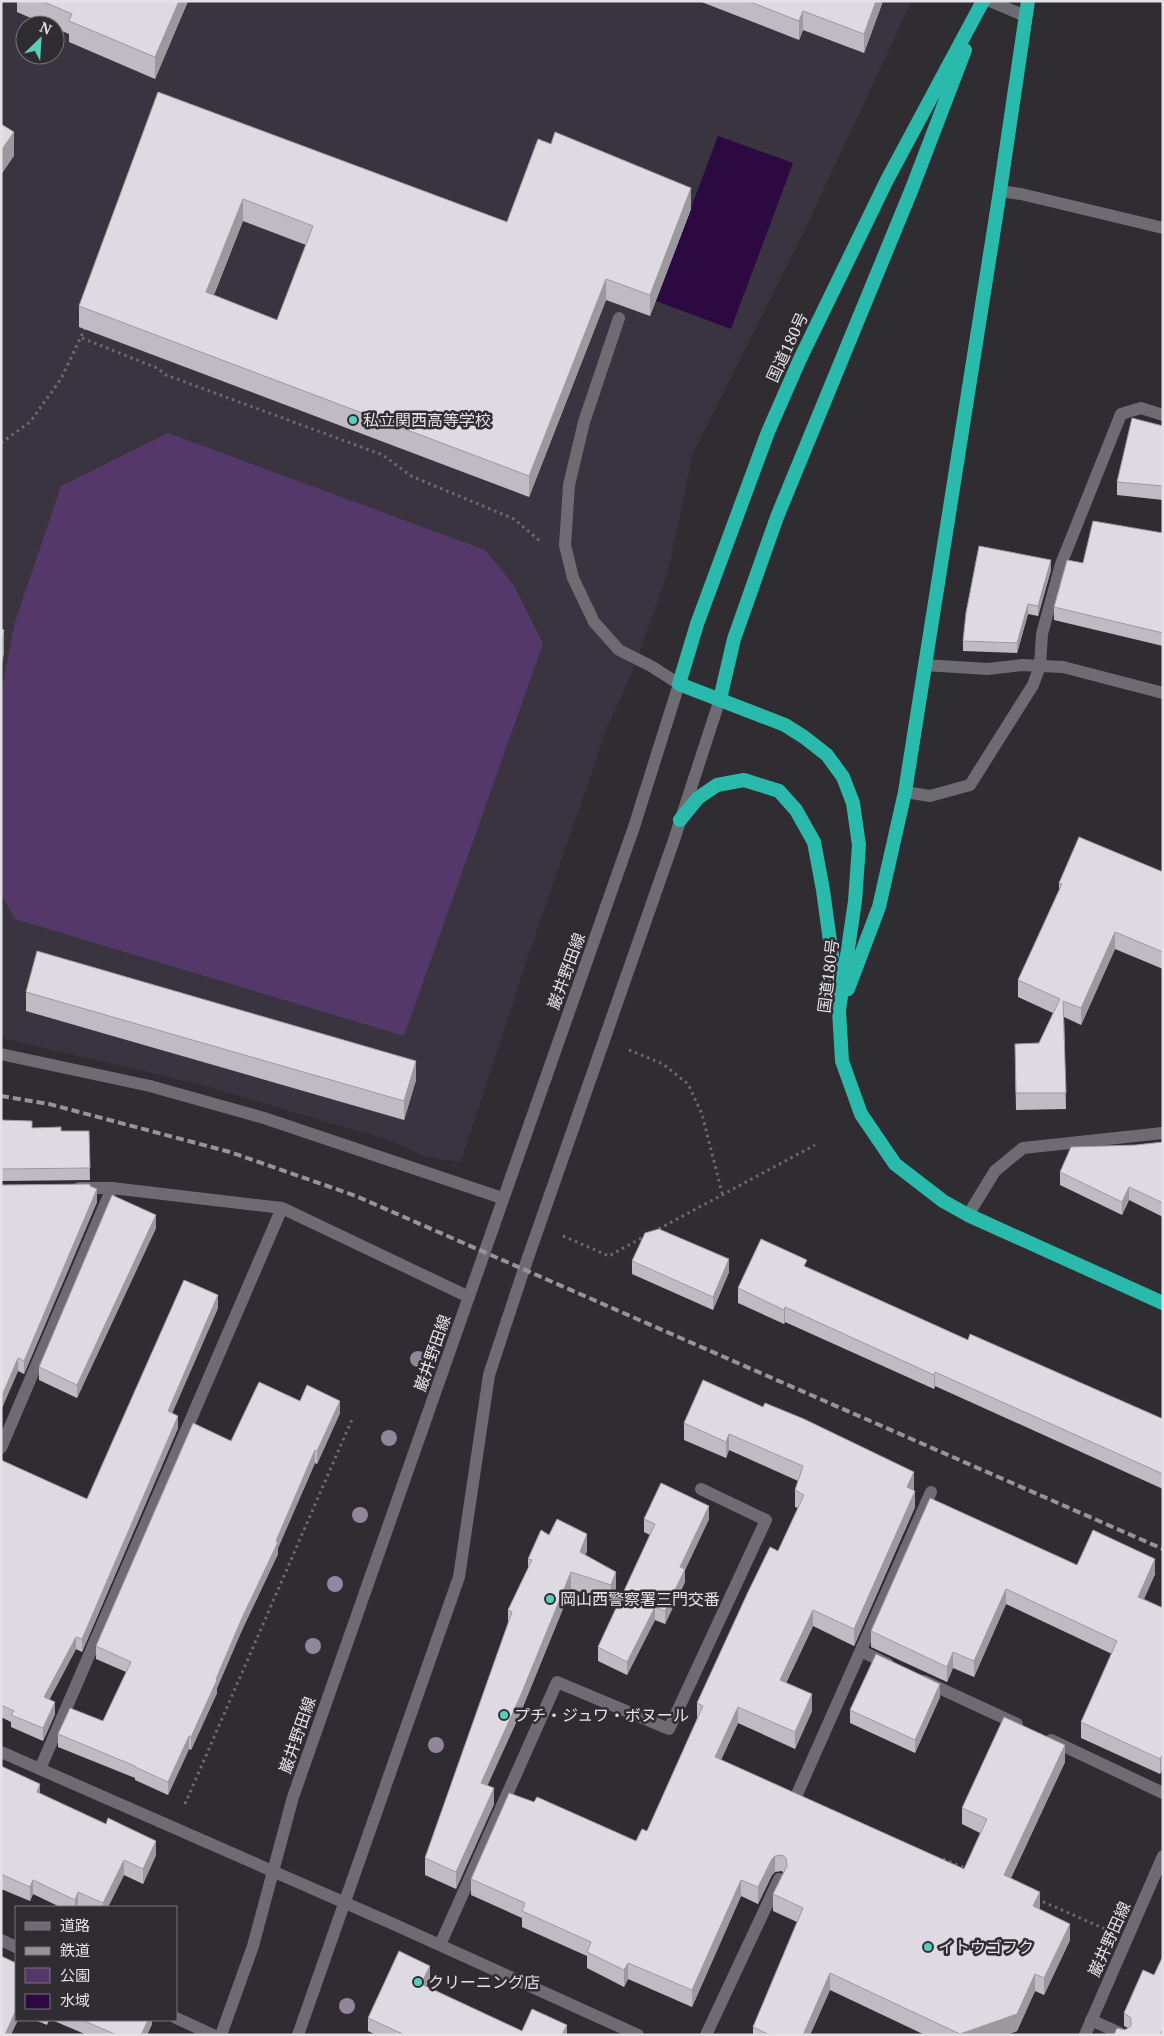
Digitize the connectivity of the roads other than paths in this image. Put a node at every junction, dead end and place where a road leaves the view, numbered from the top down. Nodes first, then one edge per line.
1 (983, 1) edge
2 (990, 1) edge
3 (1028, 1) edge
4 (1025, 16) junction
5 (1000, 192) junction
6 (1163, 228) edge
7 (619, 318) dead end
8 (1163, 415) edge
9 (924, 665) junction
10 (1040, 666) junction
11 (678, 684) junction
12 (1163, 692) edge
13 (720, 699) junction
14 (905, 792) junction
15 (680, 820) junction
16 (839, 1010) junction
17 (1, 1054) edge
18 (1163, 1133) edge
19 (66, 1188) edge
20 (112, 1188) junction
21 (502, 1198) junction
22 (282, 1208) junction
23 (968, 1215) junction
24 (469, 1297) junction
25 (1163, 1303) edge
26 (1, 1448) edge
27 (701, 1489) dead end
28 (931, 1492) dead end
29 (861, 1651) junction
30 (896, 1668) edge
31 (914, 1676) edge
32 (1, 1752) edge
33 (40, 1769) junction
34 (798, 1792) edge
35 (1163, 1793) edge
36 (1163, 1856) edge
37 (273, 1871) junction
38 (779, 1879) edge
39 (345, 1902) junction
40 (1, 1940) edge
41 (440, 1945) junction
42 (15, 1947) edge
43 (178, 2019) edge
44 (1091, 2020) junction
45 (213, 2035) edge
46 (221, 2035) edge
47 (298, 2035) edge
48 (638, 2035) edge
49 (706, 2035) edge
50 (1085, 2035) edge
51 (1124, 2035) edge

1 - 11 highway, 国道180号
1 - 13 highway, 国道180号
2 - 4 street
3 - 4 highway
4 - 5 highway
5 - 6 street
5 - 9 highway
7 - 11 street
8 - 10 street
9 - 10 street
9 - 14 highway
10 - 12 street
10 - 14 street
11 - 13 highway, 国道180号
11 - 21 street, 巌井野田線
13 - 15 street
13 - 16 highway, 国道180号
14 - 16 highway
15 - 16 highway
15 - 39 street
16 - 23 highway, 国道180号
17 - 21 street
18 - 23 street
19 - 20 street
20 - 22 street
20 - 26 street
21 - 24 street, 巌井野田線
22 - 24 street
22 - 33 street
23 - 25 highway, 国道180号
24 - 37 street, 巌井野田線
27 - 41 street
28 - 29 street
29 - 30 street
29 - 34 street
31 - 35 street
32 - 33 street
33 - 37 street
36 - 44 street, 巌井野田線
37 - 39 street
37 - 46 street, 巌井野田線
38 - 49 street
39 - 41 street
39 - 47 street
40 - 42 street
41 - 48 street
43 - 45 street
44 - 50 street, 巌井野田線
44 - 51 street

